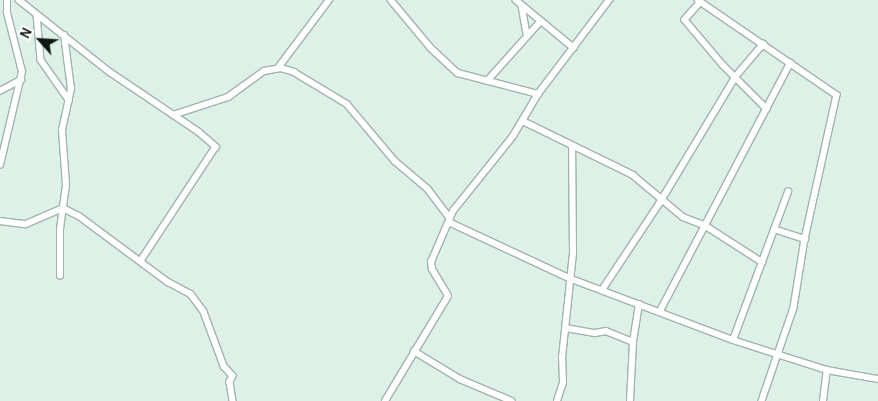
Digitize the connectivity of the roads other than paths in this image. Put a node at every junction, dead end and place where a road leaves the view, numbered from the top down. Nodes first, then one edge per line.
1 (7, 0) edge
2 (19, 0) edge
3 (329, 0) edge
4 (391, 0) edge
5 (609, 0) edge
6 (700, 1) edge
7 (519, 2) edge
8 (37, 15) junction
9 (540, 22) junction
10 (527, 33) junction
11 (64, 35) junction
12 (763, 44) junction
13 (574, 48) junction
14 (790, 62) junction
15 (278, 68) junction
16 (736, 76) junction
17 (20, 80) junction
18 (487, 81) junction
19 (0, 91) edge
20 (538, 94) junction
21 (69, 100) junction
22 (767, 109) junction
23 (172, 115) junction
24 (523, 122) junction
25 (572, 147) junction
26 (0, 165) edge
27 (788, 192) dead end
28 (662, 198) junction
29 (63, 208) junction
30 (449, 220) junction
31 (0, 221) edge
32 (706, 226) junction
33 (774, 229) junction
34 (805, 239) junction
35 (141, 261) junction
36 (762, 262) junction
37 (60, 276) dead end
38 (569, 278) junction
39 (602, 290) junction
40 (639, 304) junction
41 (660, 311) junction
42 (566, 328) junction
43 (733, 340) junction
44 (633, 342) junction
45 (414, 351) junction
46 (777, 355) junction
47 (827, 370) junction
48 (878, 379) edge
49 (233, 401) edge
50 (385, 401) edge
51 (512, 401) edge
52 (557, 401) edge
53 (630, 401) edge
54 (762, 401) edge
55 (822, 401) edge

1 - 17 street
2 - 8 street
3 - 15 street
4 - 18 street
5 - 13 street
6 - 12 street
6 - 16 street
7 - 9 street
7 - 10 street
8 - 11 street
8 - 21 street
9 - 10 street
9 - 13 street
10 - 18 street
11 - 21 street
11 - 23 street
12 - 14 street
12 - 16 street
13 - 20 street
14 - 22 street
14 - 34 street
15 - 23 street
15 - 30 street
16 - 22 street
16 - 28 street
17 - 19 street
17 - 26 street
18 - 20 street
20 - 24 street
21 - 29 street
22 - 32 street
23 - 35 street
24 - 25 street
24 - 30 street
25 - 28 street
25 - 38 street
27 - 33 street
28 - 32 street
28 - 39 street
29 - 31 street
29 - 35 street
29 - 37 street
30 - 38 street
30 - 45 street
32 - 36 street
32 - 41 street
33 - 34 street
33 - 36 street
34 - 46 street
35 - 49 street
36 - 43 street
38 - 39 street
38 - 42 street
39 - 40 street
40 - 41 street
40 - 44 street
41 - 43 street
42 - 44 street
42 - 52 street
43 - 46 street
44 - 53 street
45 - 50 street
45 - 51 street
46 - 47 street
46 - 54 street
47 - 48 street
47 - 55 street

